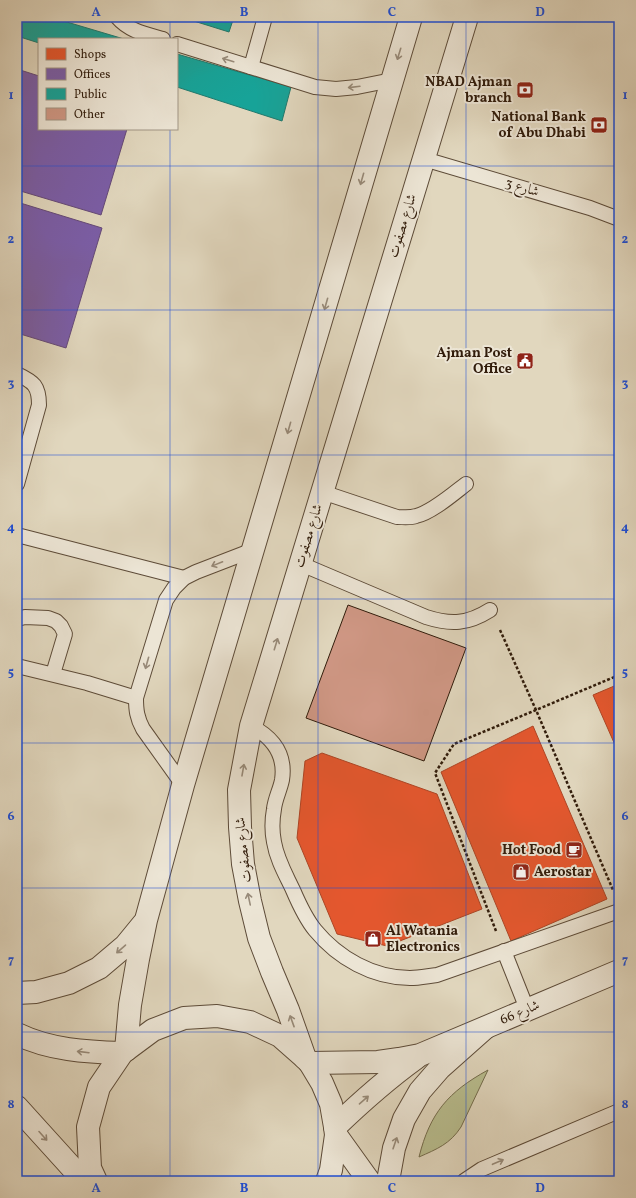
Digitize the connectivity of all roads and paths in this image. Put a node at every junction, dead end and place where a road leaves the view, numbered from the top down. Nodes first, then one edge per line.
1 (117, 17) edge
2 (265, 17) edge
3 (411, 17) edge
4 (467, 17) edge
5 (160, 38) edge
6 (178, 44) edge
7 (251, 67) junction
8 (392, 80) junction
9 (424, 159) junction
10 (619, 219) edge
11 (17, 374) edge
12 (17, 484) edge
13 (466, 484) dead end
14 (322, 492) junction
15 (17, 535) edge
16 (253, 550) junction
17 (301, 564) junction
18 (184, 578) junction
19 (490, 610) joint
20 (17, 619) edge
21 (17, 666) edge
22 (54, 674) junction
23 (619, 675) edge
24 (136, 698) junction
25 (536, 710) junction
26 (251, 726) junction
27 (183, 785) junction
28 (616, 896) dead end
29 (619, 911) edge
30 (146, 920) junction
31 (504, 951) junction
32 (619, 971) edge
33 (17, 992) edge
34 (527, 1010) junction
35 (485, 1028) junction
36 (17, 1034) edge
37 (124, 1052) junction
38 (420, 1055) junction
39 (307, 1060) junction
40 (17, 1107) edge
41 (619, 1111) edge
42 (335, 1131) junction
43 (84, 1181) edge
44 (96, 1181) edge
45 (327, 1181) edge
46 (369, 1181) edge
47 (388, 1181) edge
48 (464, 1181) edge

1 - 5 lane
2 - 7 lane
3 -> 8 street
4 - 9 street, شارع مصفوت
7 -> 6 lane
8 -> 7 lane
8 -> 16 street
9 - 10 lane, شارع 3
9 - 14 street, شارع مصفوت
11 - 12 lane
13 - 14 lane
14 - 17 street, شارع مصفوت
15 - 18 lane
16 -> 18 lane
16 - 27 street
17 - 19 lane
26 -> 17 street, شارع مصفوت
18 -> 24 lane
19 - 25 path
20 - 22 lane
21 - 22 lane
22 - 24 lane
23 - 25 path
24 - 27 lane
25 - 28 path
25 - 31 path
26 - 31 lane
39 -> 26 street, شارع مصفوت
27 - 30 street
29 - 31 lane
30 -> 33 street
30 - 37 street
31 - 34 lane
32 - 34 street, شارع 66
34 - 35 street, شارع 66
35 - 38 street, شارع 66
47 -> 35 street
37 -> 36 street
37 - 39 street
37 - 44 street
38 - 39 street, شارع 66
42 -> 38 street, شارع 66
39 - 42 street
40 -> 43 street
48 -> 41 lane
42 - 45 street
42 - 46 street

